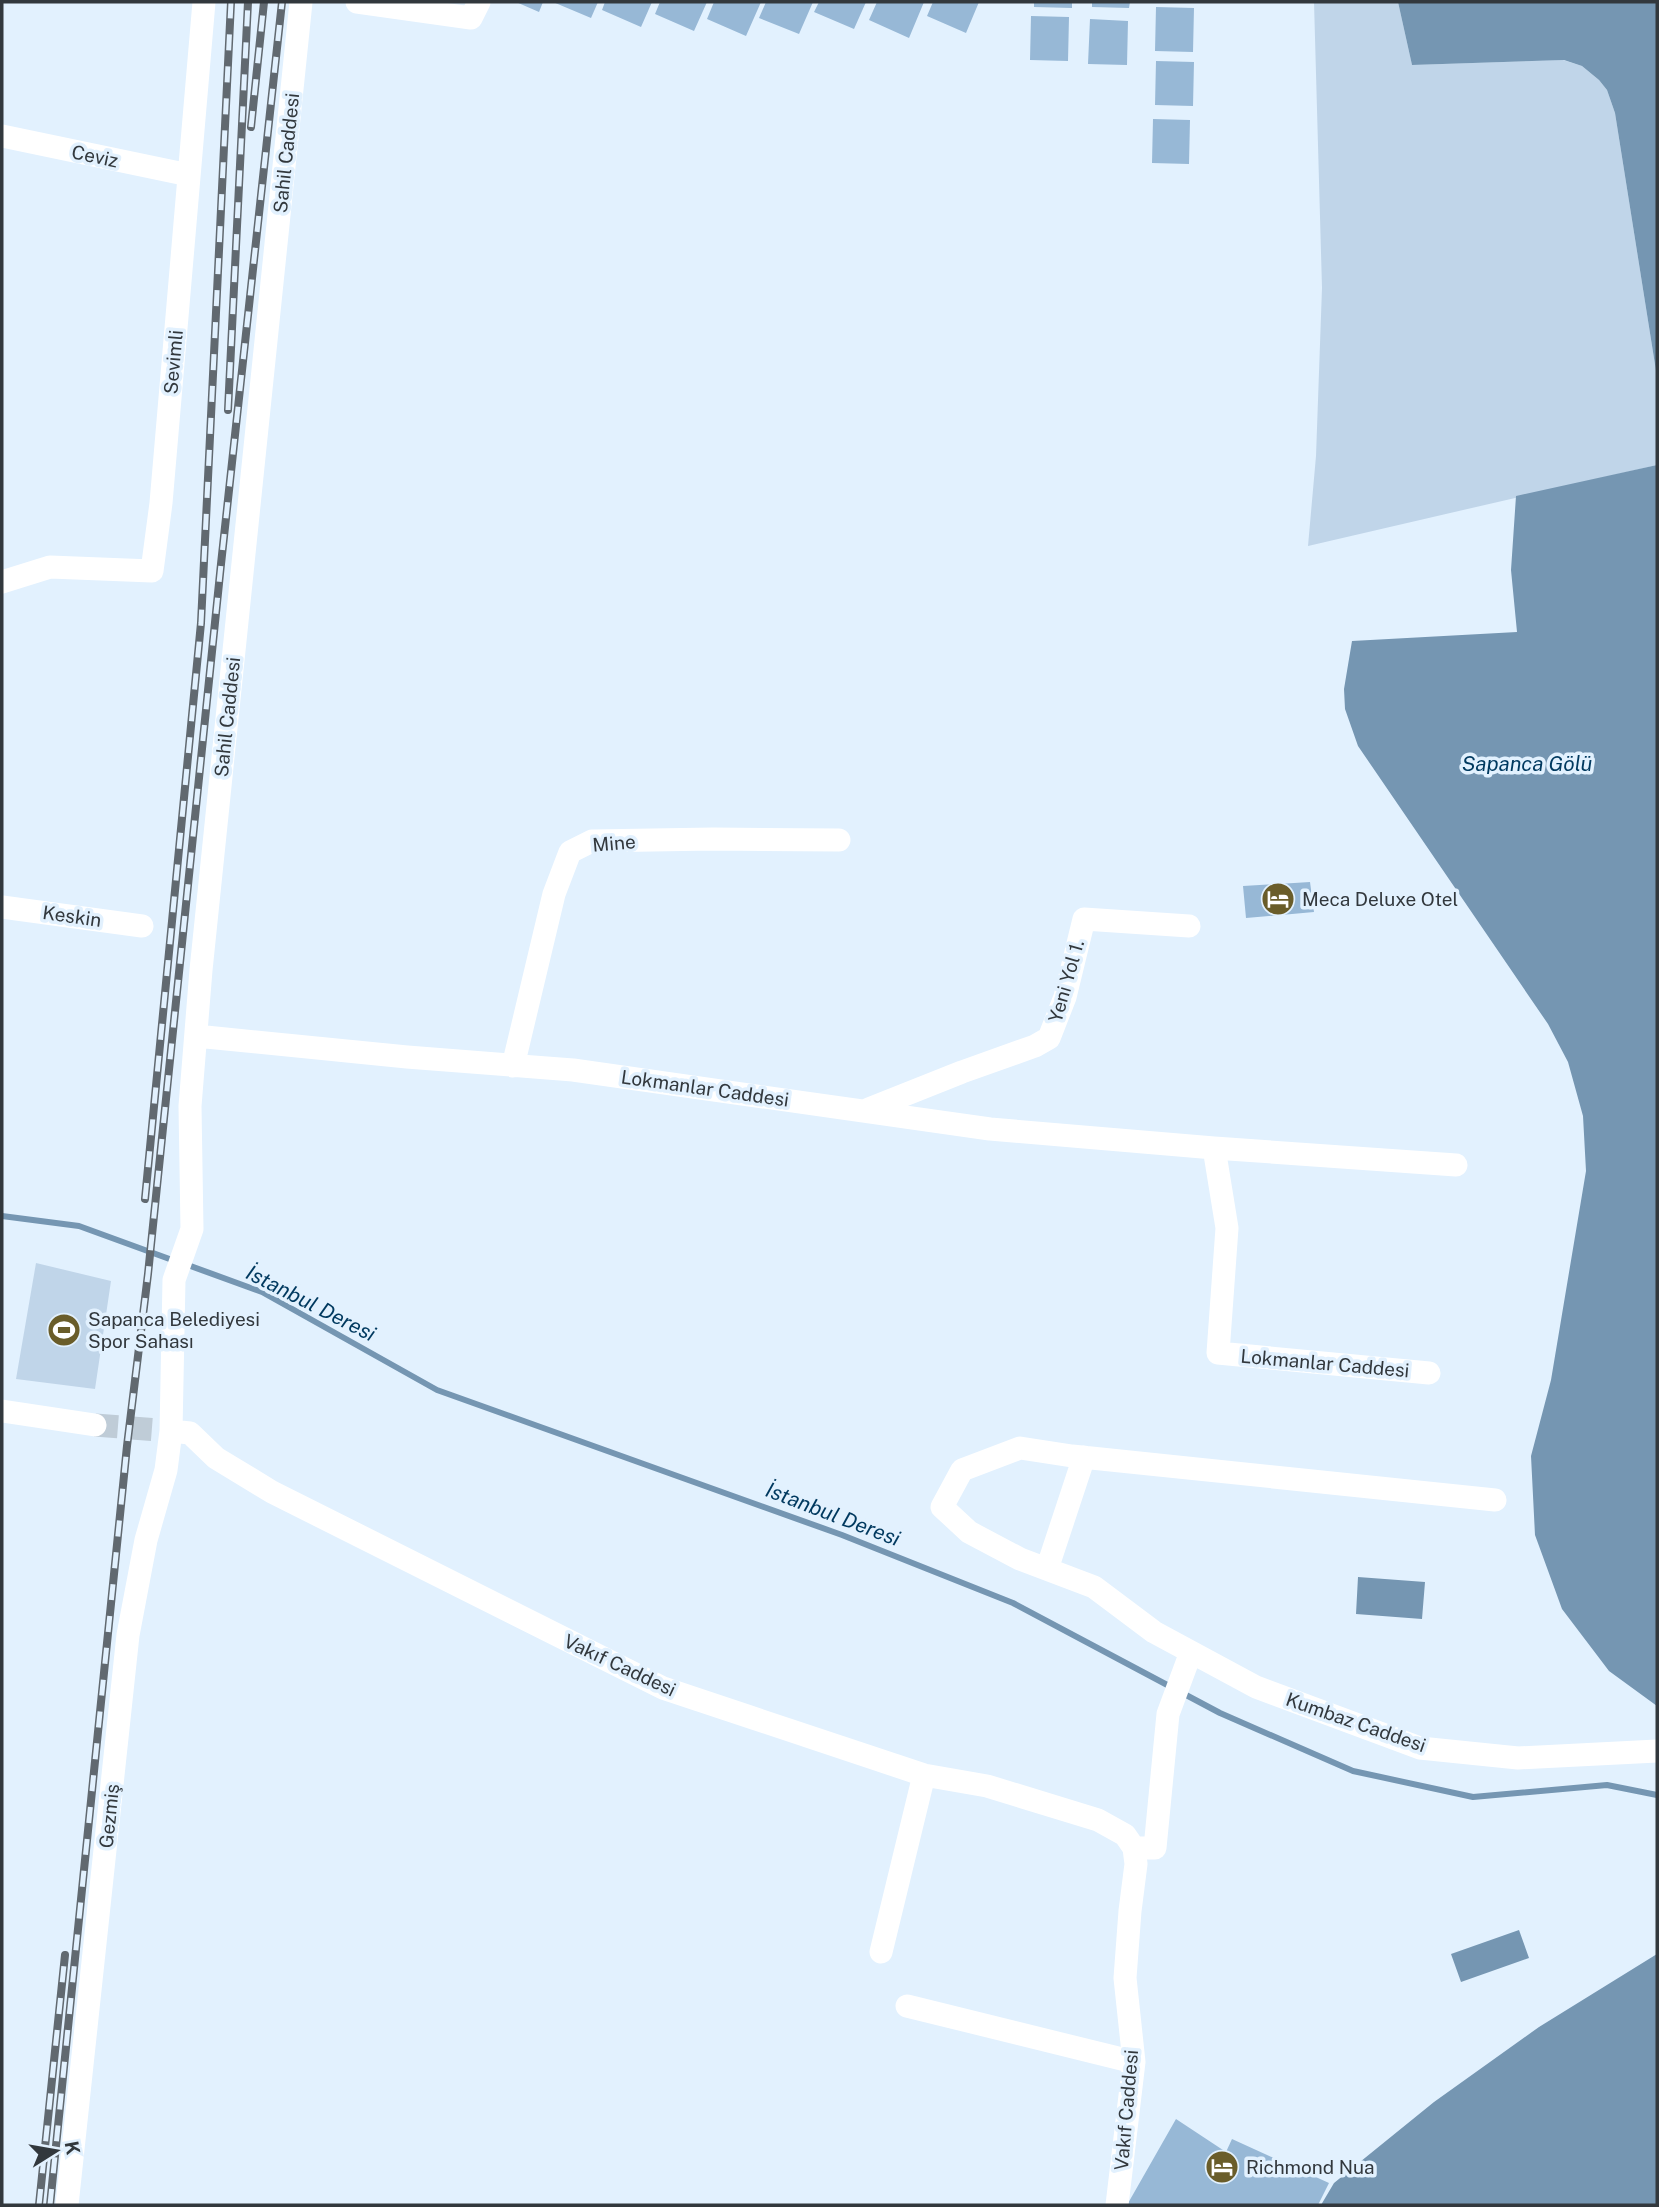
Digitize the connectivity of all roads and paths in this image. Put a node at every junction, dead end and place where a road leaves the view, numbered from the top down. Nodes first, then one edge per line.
1 (204, 2) edge
2 (301, 2) edge
3 (357, 2) edge
4 (479, 2) edge
5 (2, 136) edge
6 (189, 176) junction
7 (2, 582) edge
8 (838, 840) dead end
9 (2, 907) edge
10 (142, 926) dead end
11 (1189, 926) dead end
12 (196, 1035) junction
13 (513, 1066) junction
14 (867, 1110) junction
15 (1214, 1148) junction
16 (1456, 1165) dead end
17 (1429, 1373) dead end
18 (2, 1411) edge
19 (95, 1425) tunnel mouth
20 (171, 1431) junction
21 (1084, 1457) junction
22 (1496, 1500) dead end
23 (1047, 1569) junction
24 (1191, 1652) junction
25 (1657, 1751) edge
26 (924, 1775) junction
27 (1134, 1848) junction
28 (881, 1952) dead end
29 (907, 2006) dead end
30 (1134, 2062) junction
31 (67, 2205) edge
32 (1117, 2205) edge

1 - 6 street, Sevimli
2 - 12 street, Sahil Caddesi
3 - 4 street
5 - 6 street, Ceviz
6 - 7 street, Sevimli
8 - 13 street, Mine
9 - 10 street, Keskin
11 - 14 street, Yeni Yol 1.
12 - 13 street, Lokmanlar Caddesi
12 - 20 street, Sahil Caddesi
13 - 14 street, Lokmanlar Caddesi
14 - 15 street, Lokmanlar Caddesi
15 - 16 street, Lokmanlar Caddesi
15 - 17 street, Lokmanlar Caddesi
18 - 19 street
20 - 26 street, Vakıf Caddesi
20 - 31 street, Gezmiş
21 - 22 street
21 - 23 street
21 - 23 street, Kumbaz Caddesi
23 - 24 street, Kumbaz Caddesi
24 - 25 street, Kumbaz Caddesi
24 - 27 street
26 - 27 street, Vakıf Caddesi
26 - 28 street
27 - 30 street, Vakıf Caddesi
29 - 30 street
30 - 32 street, Vakıf Caddesi

